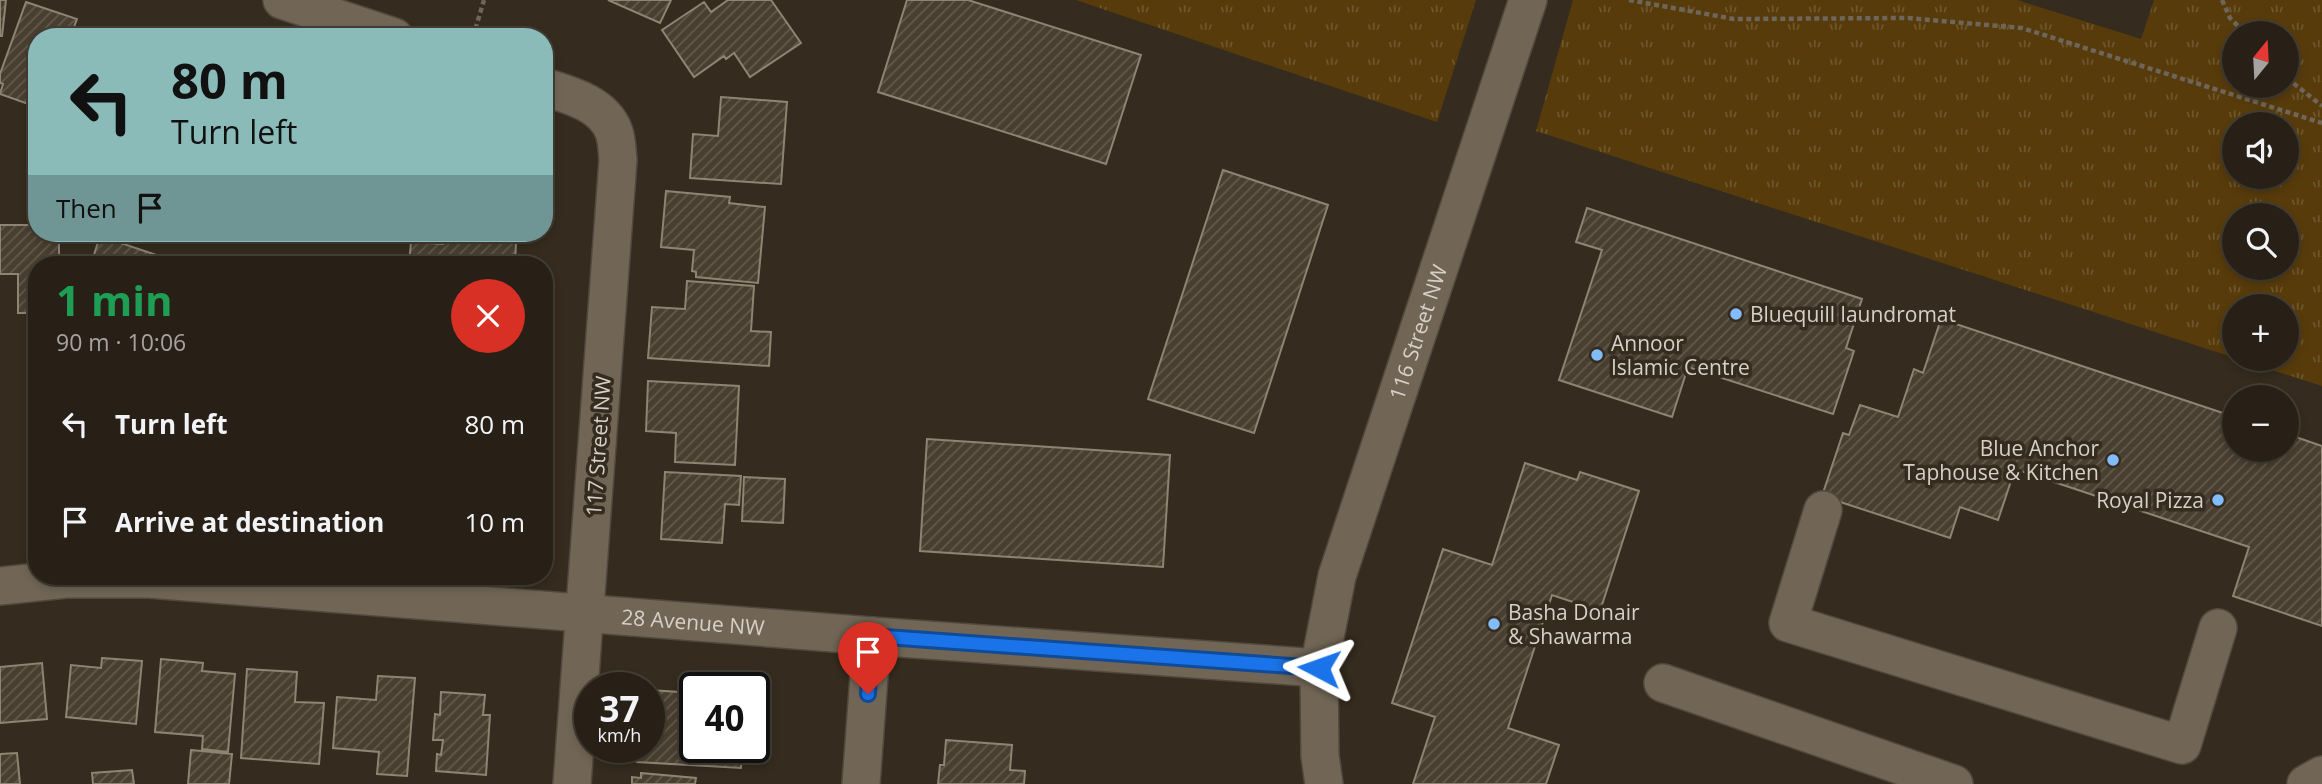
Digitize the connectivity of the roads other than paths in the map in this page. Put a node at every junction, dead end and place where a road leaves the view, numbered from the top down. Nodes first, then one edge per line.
1 (282, 0) edge
2 (1528, 0) edge
3 (367, 28) edge
4 (553, 90) edge
5 (1823, 510) dead end
6 (28, 582) edge
7 (224, 585) edge
8 (0, 586) edge
9 (585, 614) junction
10 (2218, 628) dead end
11 (872, 636) junction
12 (1319, 668) junction
13 (1662, 683) dead end
14 (2322, 775) edge
15 (572, 784) edge
16 (861, 784) edge
17 (1324, 784) edge
18 (1954, 784) edge
19 (2306, 784) edge

1 - 3 street
2 - 12 street, 116 Street NW
4 - 9 street, 117 Street NW
5 - 10 street
6 - 8 street, 28 Avenue NW
7 - 9 street, 28 Avenue NW
9 - 11 street, 28 Avenue NW
9 - 15 street, 117 Street NW
11 - 12 street, 28 Avenue NW
11 - 16 street
12 - 17 street, 116 Street NW
13 - 18 street
14 - 19 street

